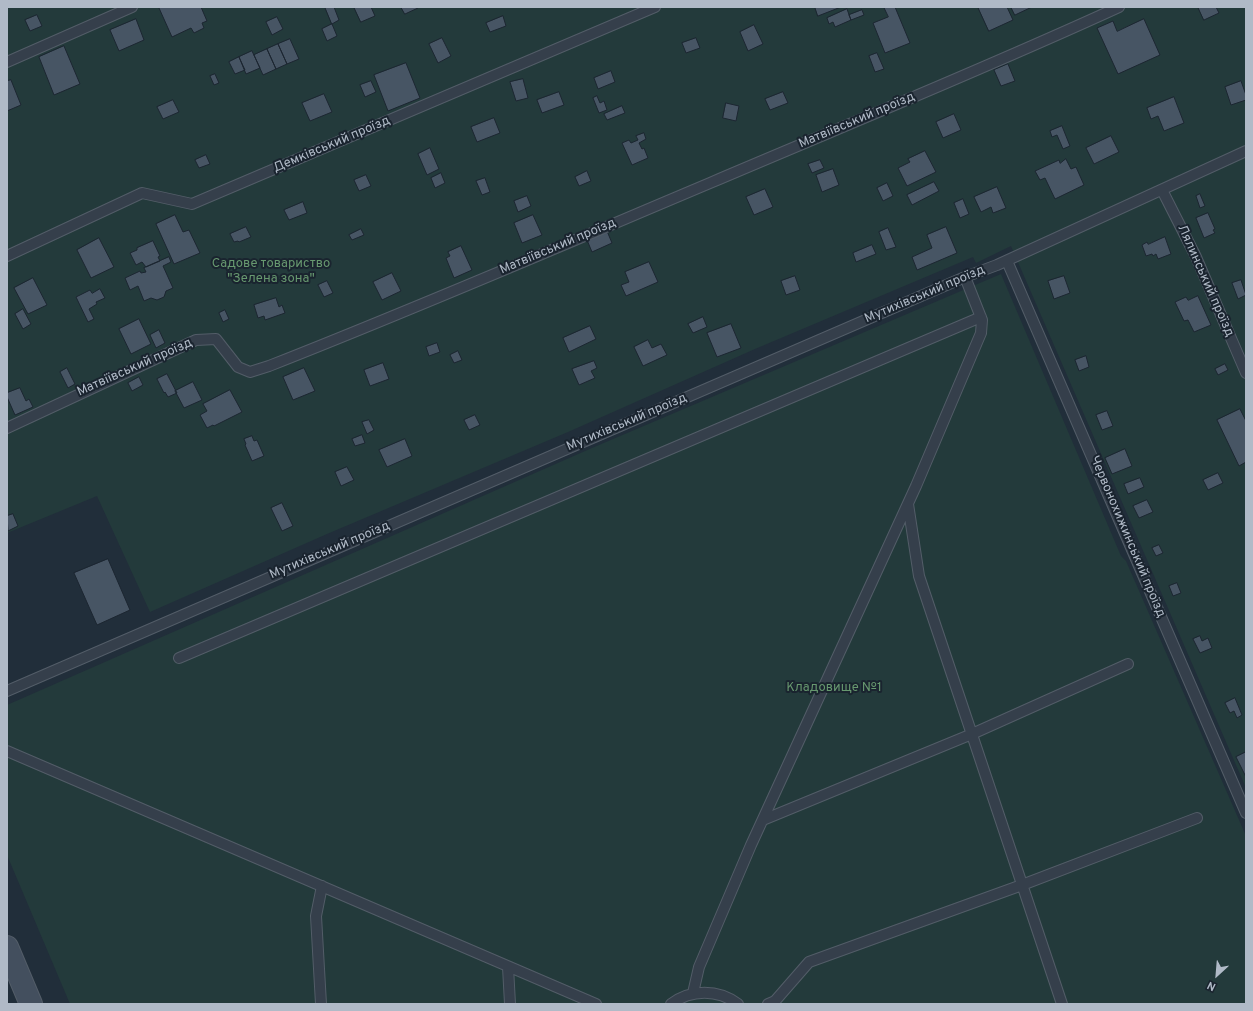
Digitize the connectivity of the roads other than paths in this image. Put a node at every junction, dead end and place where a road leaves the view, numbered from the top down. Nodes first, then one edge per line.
1 (132, 7) edge
2 (655, 7) edge
3 (1118, 7) edge
4 (7, 62) edge
5 (1246, 152) edge
6 (1162, 190) junction
7 (7, 256) edge
8 (1007, 261) junction
9 (965, 277) junction
10 (981, 317) junction
11 (1246, 373) edge
12 (7, 428) edge
13 (908, 504) junction
14 (179, 658) dead end
15 (1128, 664) dead end
16 (7, 691) edge
17 (972, 734) junction
18 (7, 751) edge
19 (1246, 813) edge
20 (1197, 818) dead end
21 (763, 820) junction
22 (1022, 885) junction
23 (322, 886) junction
24 (7, 947) edge
25 (508, 967) junction
26 (693, 993) junction
27 (31, 1004) edge
28 (320, 1004) edge
29 (510, 1004) edge
30 (596, 1004) edge
31 (671, 1004) edge
32 (738, 1004) edge
33 (768, 1004) edge
34 (1062, 1004) edge

1 - 4 lane
2 - 7 lane, Демківський проїзд
3 - 12 lane, Матвіївський проїзд
5 - 6 lane, Мутихівський проїзд
6 - 8 lane, Мутихівський проїзд
6 - 11 lane, Лялинський проїзд
8 - 9 lane, Мутихівський проїзд
8 - 19 lane, Червонохижинський проїзд
9 - 10 lane
9 - 16 lane, Мутихівський проїзд
10 - 13 lane
10 - 14 lane
13 - 17 lane
13 - 21 lane
15 - 17 lane
17 - 21 lane
17 - 22 lane
18 - 23 lane
20 - 22 lane
21 - 26 lane
22 - 33 lane
22 - 34 lane
23 - 25 lane
23 - 28 lane
24 - 27 main road
25 - 29 lane
25 - 30 lane
26 - 31 lane
26 - 32 lane

